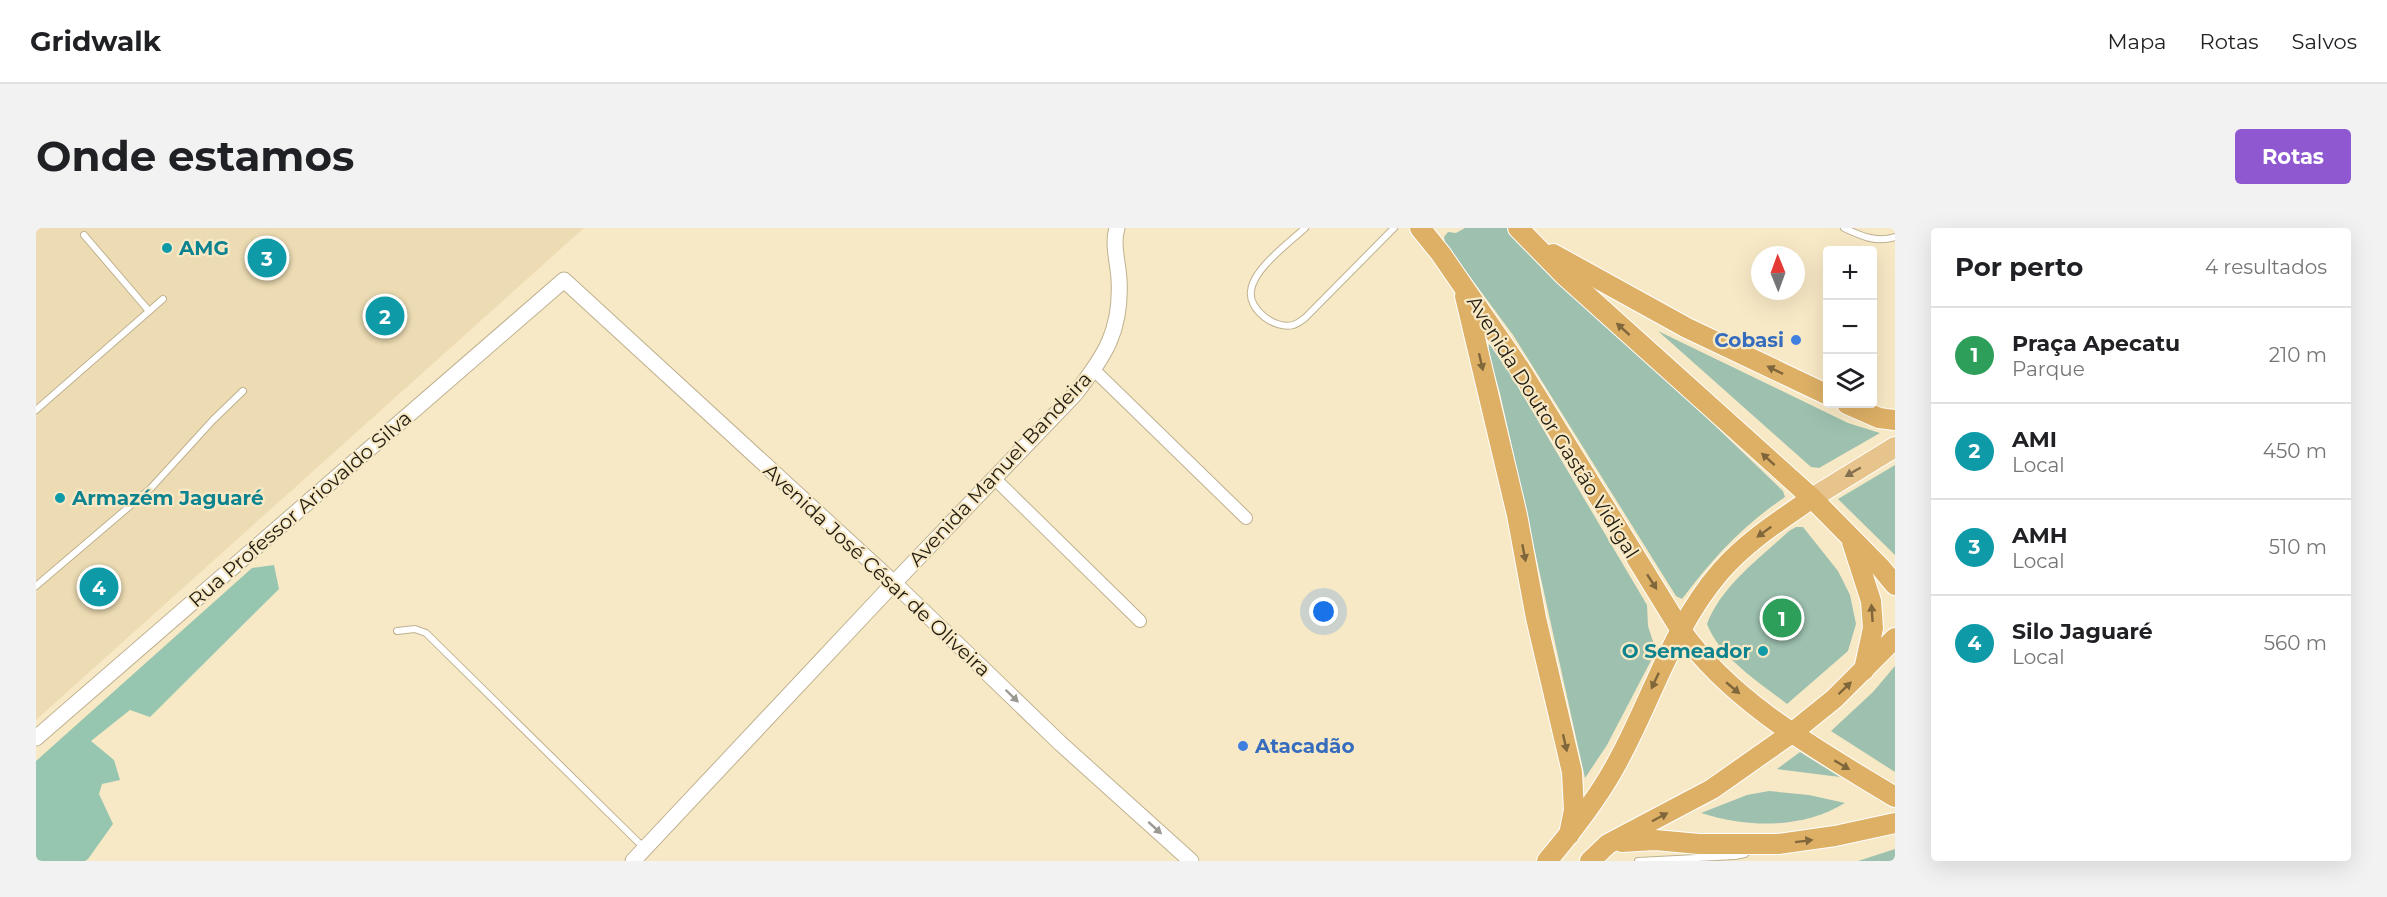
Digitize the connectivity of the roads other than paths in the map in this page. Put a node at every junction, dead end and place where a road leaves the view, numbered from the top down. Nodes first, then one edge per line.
1 (1117, 228) edge
2 (1305, 228) edge
3 (1394, 228) edge
4 (1420, 228) edge
5 (1425, 228) edge
6 (1844, 228) edge
7 (1523, 234) edge
8 (84, 235) dead end
9 (1895, 237) edge
10 (564, 280) joint
11 (1463, 285) junction
12 (164, 299) dead end
13 (149, 312) junction
14 (1094, 370) junction
15 (243, 391) dead end
16 (1823, 393) edge
17 (1856, 408) edge
18 (36, 410) edge
19 (1895, 420) edge
20 (1895, 447) edge
21 (1579, 465) junction
22 (994, 478) junction
23 (1812, 498) junction
24 (1246, 518) dead end
25 (1850, 536) junction
26 (894, 583) junction
27 (1895, 585) edge
28 (36, 586) edge
29 (1140, 621) dead end
30 (1680, 629) junction
31 (398, 631) dead end
32 (1895, 638) edge
33 (1864, 670) junction
34 (1793, 732) junction
35 (36, 738) edge
36 (1895, 797) edge
37 (1895, 823) edge
38 (1569, 835) junction
39 (1608, 844) junction
40 (1755, 845) junction
41 (646, 848) junction
42 (633, 861) edge
43 (1191, 861) edge
44 (1547, 861) edge
45 (1590, 861) edge
46 (1638, 861) edge

1 - 14 street, Avenida Manuel Bandeira
2 - 3 lane
4 - 11 highway, Avenida Doutor Gastão Vidigal
5 - 21 street
6 - 9 lane
16 -> 7 highway
23 -> 7 highway
8 - 13 lane
10 - 26 street, Avenida José César de Oliveira
10 - 35 street, Rua Professor Ariovaldo Silva
11 - 21 highway, Avenida Doutor Gastão Vidigal
11 -> 38 highway
12 - 13 lane
13 - 18 lane
14 - 22 street, Avenida Manuel Bandeira
14 - 24 street
15 - 28 lane
17 - 19 highway
20 -> 23 main road
21 -> 30 highway, Avenida Doutor Gastão Vidigal
22 - 26 street, Avenida Manuel Bandeira
22 - 29 street
23 - 25 highway
23 -> 30 highway
25 - 27 highway
33 -> 25 highway
26 - 41 street, Avenida Manuel Bandeira
26 -> 43 street, Avenida José César de Oliveira
30 -> 34 highway
30 -> 38 highway
31 - 41 lane
32 - 33 highway
34 -> 33 highway
34 -> 36 highway
39 -> 34 highway
40 -> 37 highway
38 - 44 highway
39 - 40 highway
39 - 45 highway
40 - 46 lane
41 - 42 street, Avenida Manuel Bandeira

